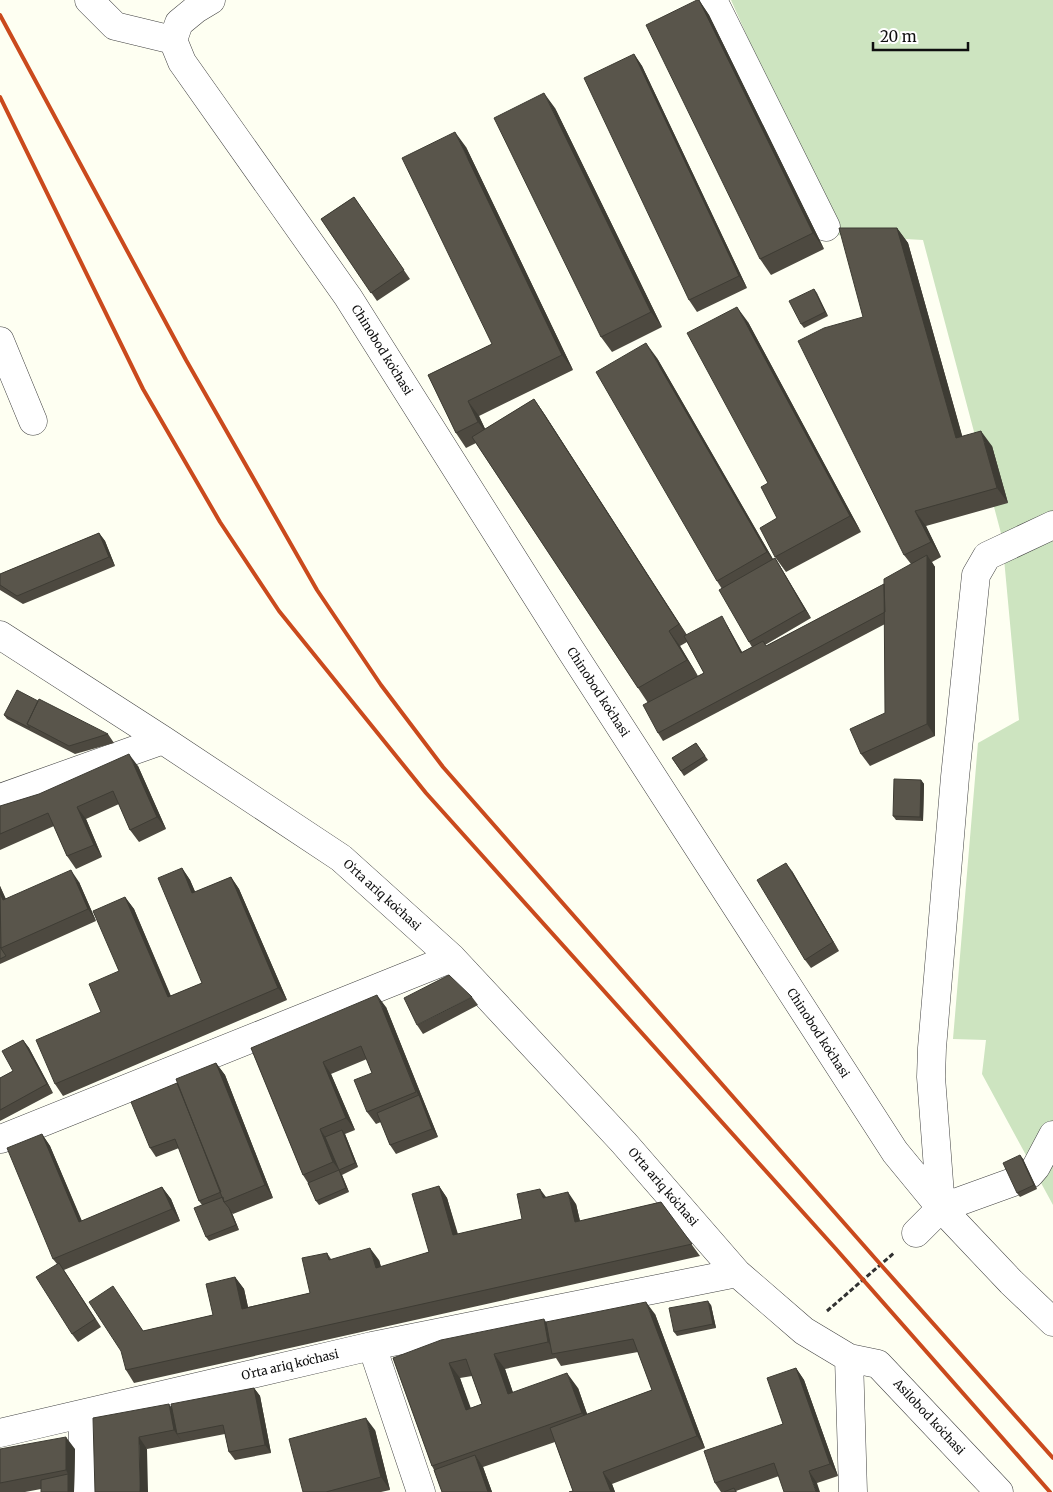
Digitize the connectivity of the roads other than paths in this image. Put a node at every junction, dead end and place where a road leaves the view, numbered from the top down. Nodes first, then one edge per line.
1 (89, 0) edge
2 (211, 0) edge
3 (713, 0) edge
4 (173, 40) junction
5 (826, 227) dead end
6 (0, 341) edge
7 (33, 421) dead end
8 (1053, 525) edge
9 (0, 636) edge
10 (163, 740) junction
11 (0, 798) edge
12 (452, 958) junction
13 (1053, 1135) edge
14 (0, 1139) edge
15 (941, 1208) junction
16 (916, 1233) road end
17 (737, 1273) junction
18 (1053, 1322) edge
19 (372, 1346) junction
20 (849, 1358) junction
21 (83, 1414) junction
22 (0, 1433) edge
23 (82, 1492) edge
24 (421, 1492) edge
25 (853, 1492) edge
26 (999, 1492) edge

1 - 4 street
2 - 4 street
3 - 5 street
4 - 15 street, Chinobod koʻchasi
6 - 7 street
8 - 15 street
9 - 10 street, Oʻrta ariq koʻchasi
10 - 11 street
10 - 12 street, Oʻrta ariq koʻchasi
12 - 14 street
12 - 17 street, Oʻrta ariq koʻchasi
13 - 15 street
15 - 16 street
15 - 18 street, Chinobod koʻchasi
17 - 19 street, Oʻrta ariq koʻchasi
17 - 20 street, Asilobod koʻchasi
19 - 21 street, Oʻrta ariq koʻchasi
19 - 24 street
20 - 25 street
20 - 26 street, Asilobod koʻchasi
21 - 22 street, Oʻrta ariq koʻchasi
21 - 23 street

